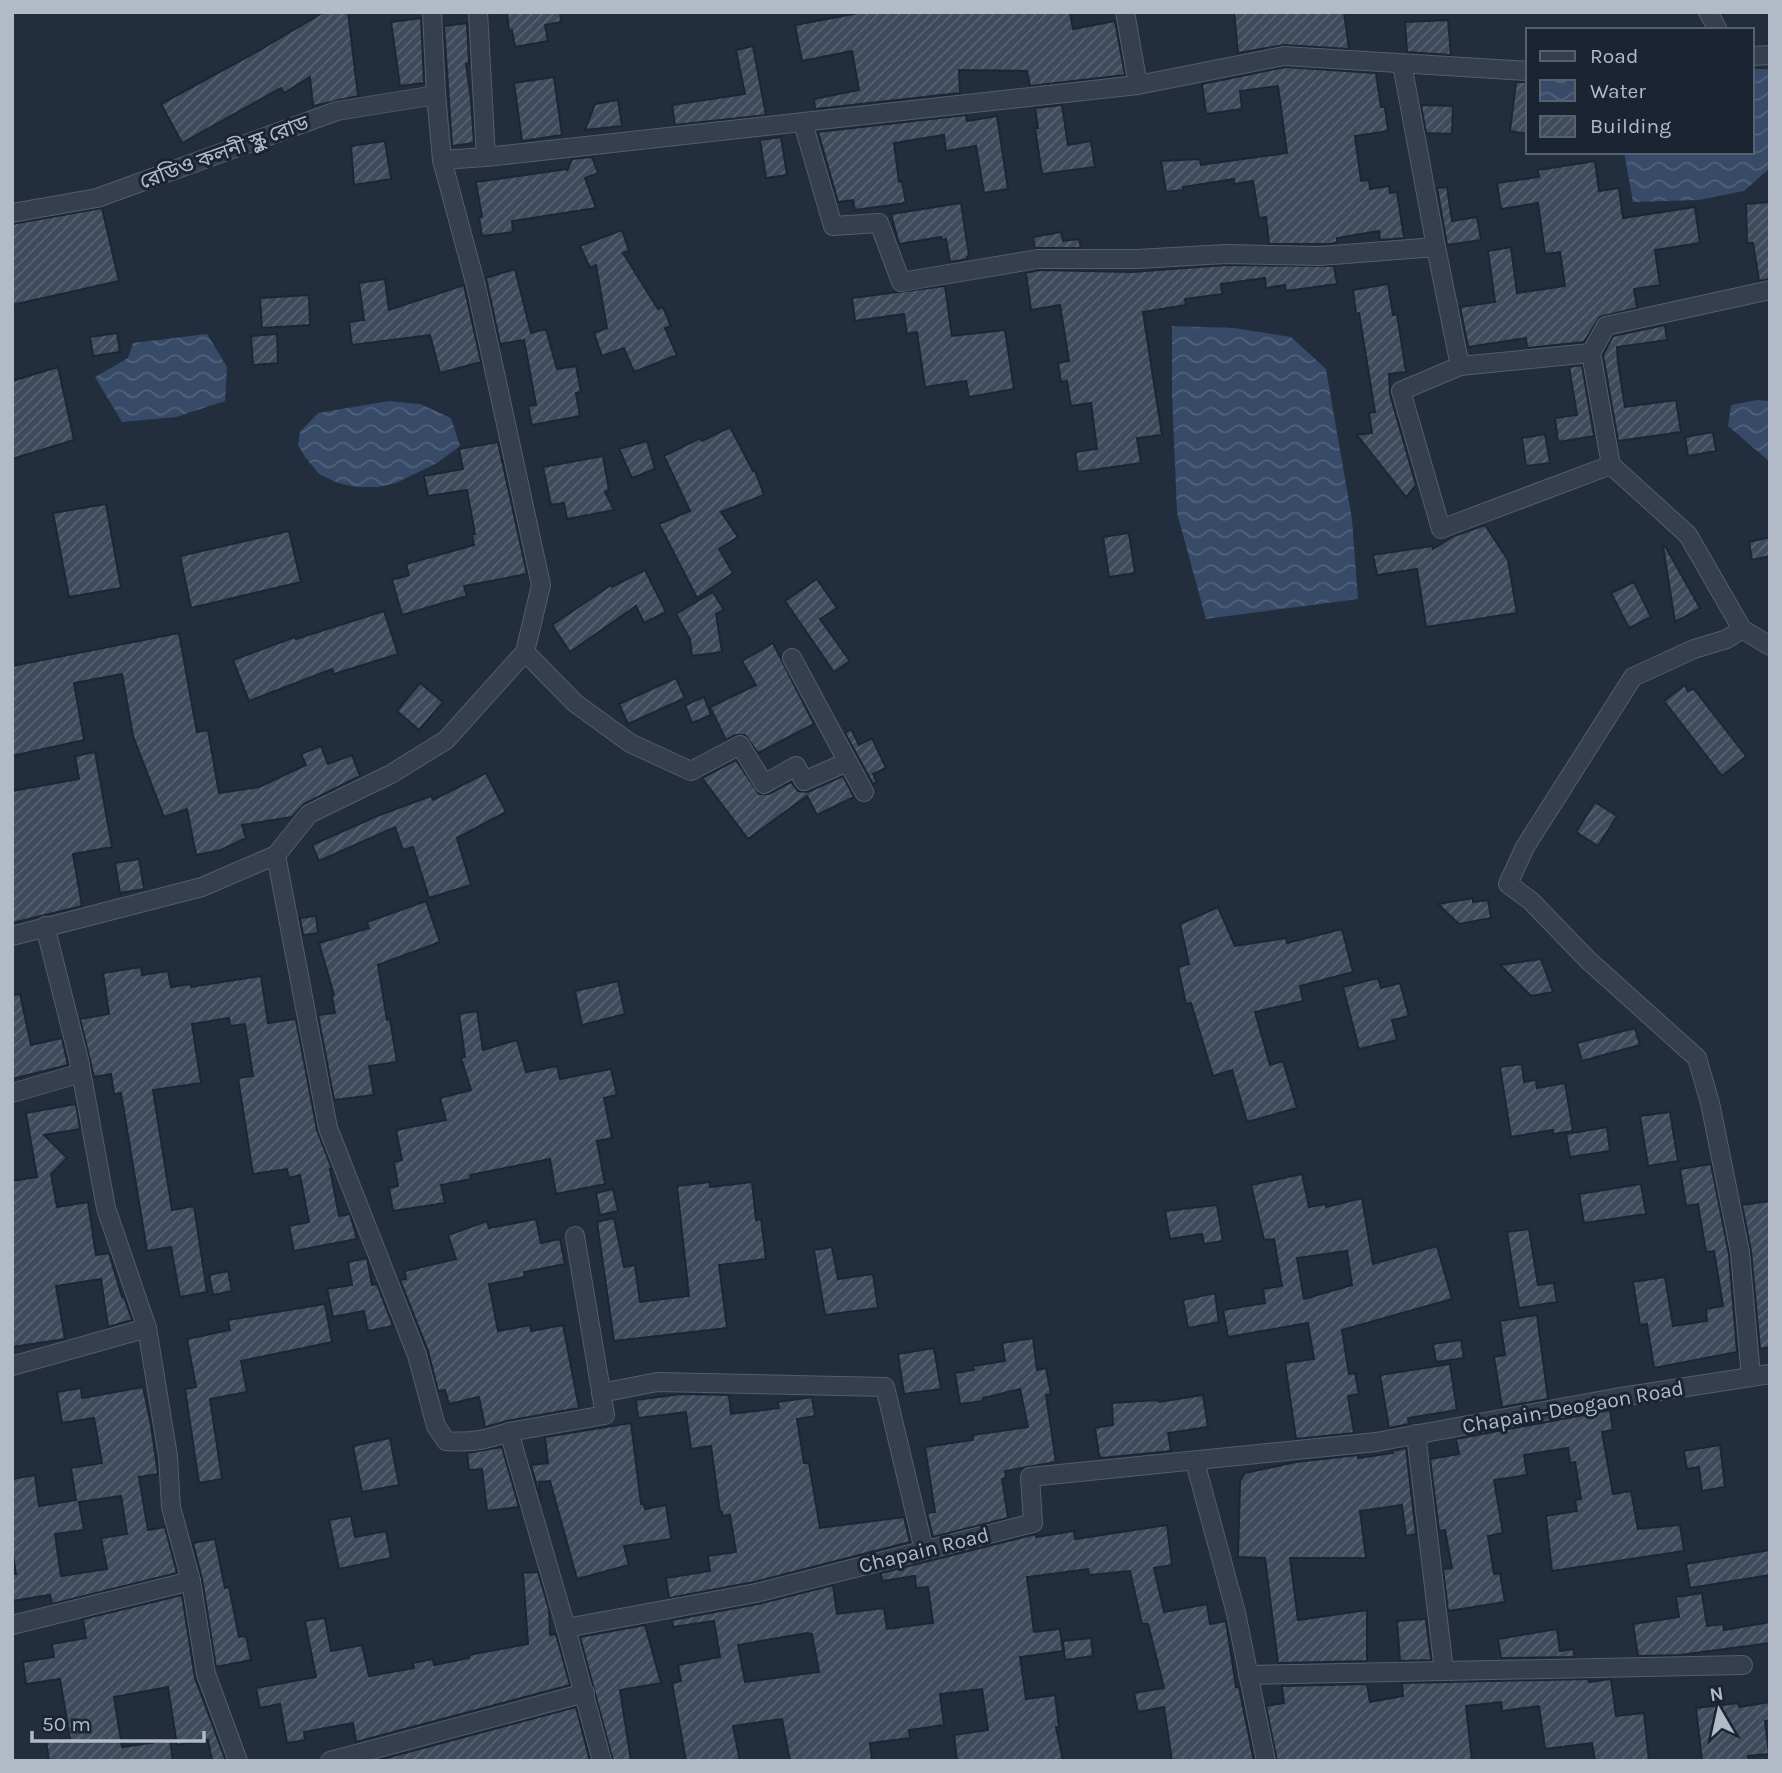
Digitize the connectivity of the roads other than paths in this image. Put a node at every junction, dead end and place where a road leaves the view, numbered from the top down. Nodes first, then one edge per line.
1 (432, 12) edge
2 (478, 12) edge
3 (1125, 12) edge
4 (1708, 12) edge
5 (1717, 28) edge
6 (1402, 64) junction
7 (1526, 71) edge
8 (1138, 85) junction
9 (436, 95) junction
10 (803, 123) junction
11 (486, 157) junction
12 (442, 160) junction
13 (12, 213) edge
14 (1436, 247) junction
15 (1770, 290) edge
16 (1591, 353) junction
17 (1460, 366) junction
18 (1611, 465) junction
19 (1742, 629) junction
20 (1770, 646) edge
21 (525, 652) junction
22 (792, 658) dead end
23 (847, 762) junction
24 (864, 792) dead end
25 (276, 855) junction
26 (45, 926) junction
27 (12, 936) edge
28 (81, 1073) junction
29 (12, 1093) edge
30 (575, 1236) dead end
31 (147, 1328) junction
32 (12, 1366) edge
33 (1770, 1374) edge
34 (1751, 1377) junction
35 (601, 1393) junction
36 (509, 1432) junction
37 (1416, 1434) junction
38 (1376, 1442) joint
39 (1195, 1462) junction
40 (924, 1550) junction
41 (191, 1581) junction
42 (12, 1625) edge
43 (566, 1628) junction
44 (1743, 1665) dead end
45 (1444, 1671) junction
46 (1248, 1675) junction
47 (585, 1693) junction
48 (238, 1761) edge
49 (330, 1761) edge
50 (602, 1761) edge
51 (1266, 1761) edge

1 - 9 street
2 - 11 street
3 - 8 street
4 - 5 street
6 - 7 street
6 - 8 street
6 - 14 street
8 - 10 street
9 - 12 street
9 - 13 street, রেডিও কলনী স্কুল রোড
10 - 11 street
10 - 14 street
11 - 12 street
12 - 21 street
14 - 17 street
15 - 16 street
16 - 17 street
16 - 18 street
17 - 18 street
18 - 19 street
19 - 20 street
19 - 34 street
21 - 23 street
21 - 25 street
22 - 23 street
23 - 24 street
25 - 26 street
25 - 36 street
26 - 27 street
26 - 28 street
28 - 29 street
28 - 31 street
30 - 35 street
31 - 32 street
31 - 41 street
33 - 34 street, Chapain-Deogaon Road
34 - 37 street, Chapain-Deogaon Road
35 - 36 street
35 - 40 street
36 - 43 street
37 - 38 street, Chapain-Deogaon Road
37 - 45 street
38 - 39 street, Chapain Road
39 - 40 street, Chapain Road
39 - 46 street
40 - 43 street, Chapain Road
41 - 42 street
41 - 48 street
43 - 47 street
44 - 45 street
45 - 46 street
46 - 51 street
47 - 49 street
47 - 50 street

